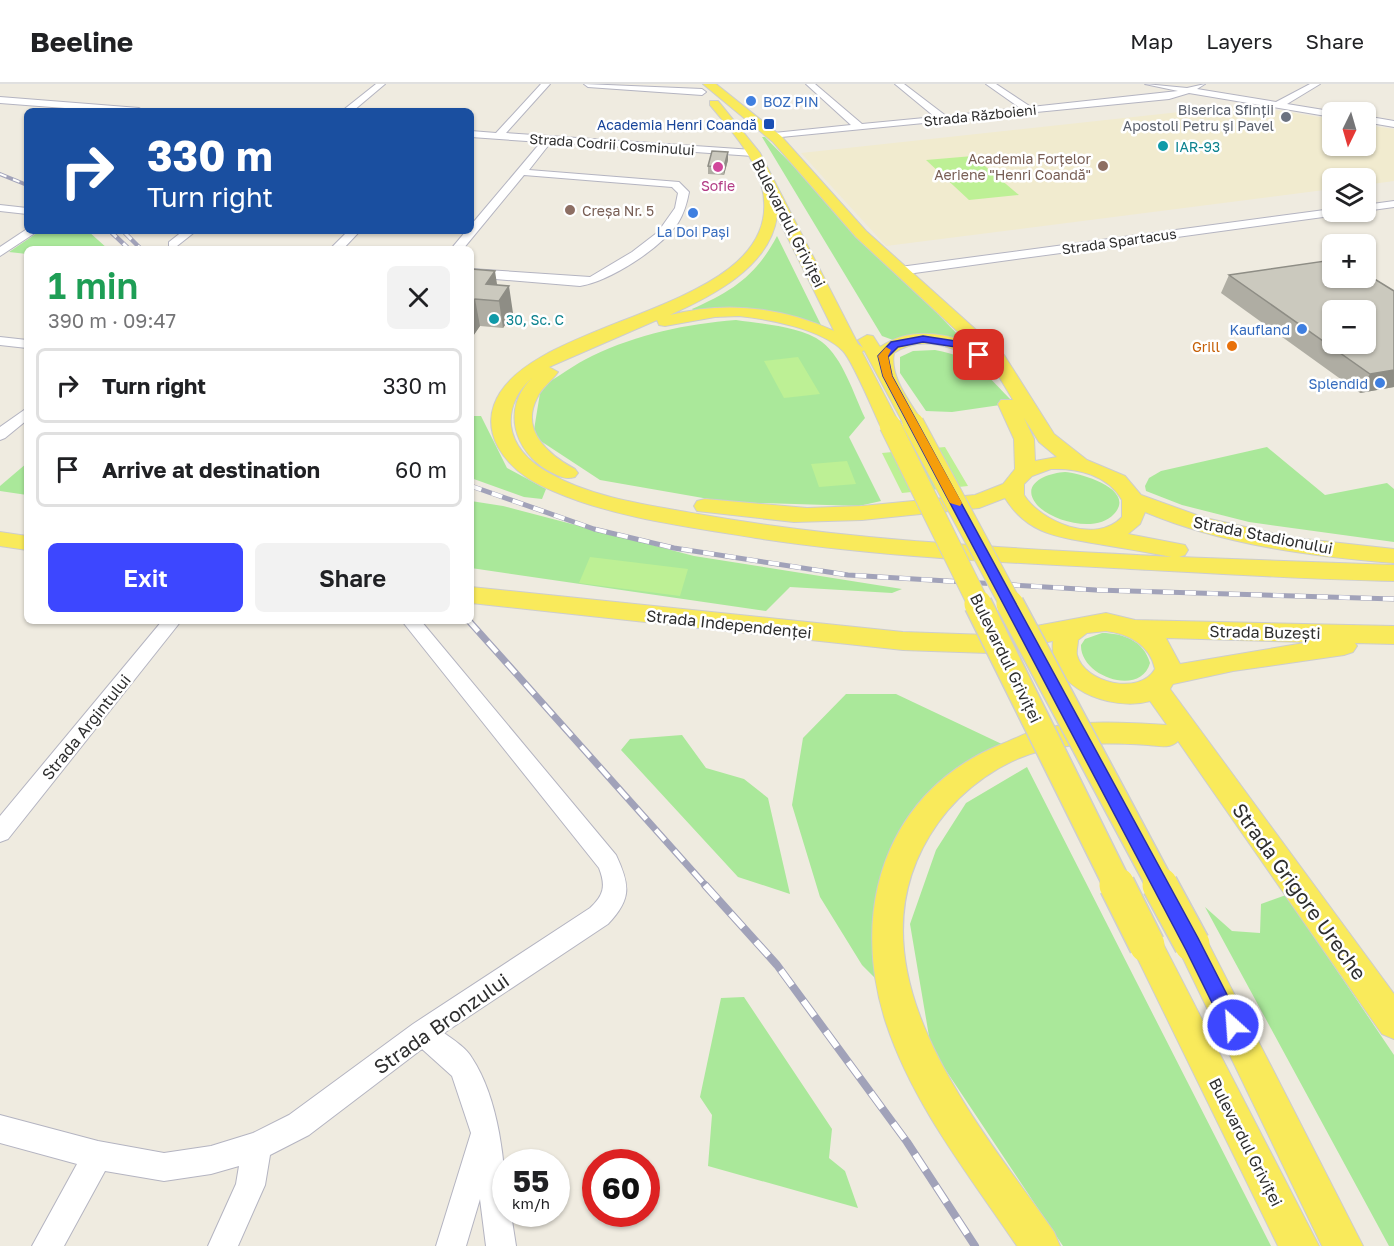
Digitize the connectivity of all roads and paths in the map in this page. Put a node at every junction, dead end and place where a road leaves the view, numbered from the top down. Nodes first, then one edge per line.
1 (381, 84) edge
2 (546, 84) edge
3 (588, 84) edge
4 (810, 84) edge
5 (899, 84) edge
6 (990, 84) edge
7 (1149, 84) edge
8 (1202, 84) edge
9 (1316, 84) edge
10 (702, 87) edge
11 (1186, 91) junction
12 (0, 100) edge
13 (1276, 106) junction
14 (101, 108) edge
15 (351, 108) edge
16 (737, 110) junction
17 (1029, 110) junction
18 (1322, 113) edge
19 (944, 119) junction
20 (1376, 121) edge
21 (1394, 124) edge
22 (859, 127) junction
23 (474, 134) edge
24 (498, 136) junction
25 (774, 136) junction
26 (548, 140) junction
27 (753, 153) junction
28 (521, 172) junction
29 (768, 182) junction
30 (1394, 204) edge
31 (1376, 206) edge
32 (0, 208) edge
33 (24, 211) edge
34 (1322, 214) edge
35 (474, 229) edge
36 (27, 234) edge
37 (186, 234) edge
38 (351, 234) edge
39 (469, 234) edge
40 (181, 246) edge
41 (339, 246) edge
42 (459, 246) edge
43 (0, 252) edge
44 (900, 271) junction
45 (474, 273) edge
46 (0, 341) edge
47 (24, 344) edge
48 (855, 350) junction
49 (888, 376) junction
50 (24, 415) edge
51 (902, 424) junction
52 (0, 435) edge
53 (1079, 464) junction
54 (1019, 478) junction
55 (583, 493) junction
56 (1135, 500) junction
57 (979, 501) junction
58 (1026, 514) junction
59 (812, 515) junction
60 (1094, 536) junction
61 (0, 539) edge
62 (24, 543) edge
63 (1394, 556) edge
64 (1394, 572) edge
65 (474, 595) edge
66 (170, 624) edge
67 (413, 624) edge
68 (1073, 629) junction
69 (1135, 629) junction
70 (1394, 637) edge
71 (988, 644) junction
72 (1067, 662) junction
73 (1148, 691) junction
74 (1083, 732) junction
75 (1167, 736) junction
76 (1207, 761) junction
77 (0, 832) edge
78 (1394, 1022) edge
79 (422, 1033) junction
80 (0, 1129) edge
81 (485, 1132) junction
82 (256, 1146) junction
83 (98, 1155) junction
84 (47, 1246) edge
85 (223, 1246) edge
86 (451, 1246) edge
87 (501, 1246) edge
88 (1040, 1246) edge
89 (1299, 1246) edge
90 (1343, 1246) edge

1 - 15 street
2 - 24 street
3 - 10 street
4 - 22 street
5 - 19 street
6 - 17 street
7 - 11 street
8 - 11 street
9 - 13 street
10 - 16 main road, Bulevardul Griviței
10 - 27 main road, Bulevardul Griviței
11 - 13 street
11 - 17 street, Strada Războieni
12 - 14 street
13 - 18 street
16 - 25 main road, Bulevardul Griviței
16 - 49 main road, Bulevardul Griviței
17 - 19 street, Strada Războieni
19 - 22 street, Strada Războieni
20 - 21 street
22 - 25 street, Strada Războieni
23 - 24 street, Strada Codrii Cosminului
24 - 26 street, Strada Codrii Cosminului
25 - 44 main road, Bulevardul Griviței
26 - 27 street, Strada Codrii Cosminului
26 - 28 street
27 - 29 main road, Bulevardul Griviței
28 - 35 street
28 - 45 street
29 - 48 main road, Bulevardul Griviței
29 - 55 main road
30 - 31 street
32 - 33 street
34 - 44 street, Strada Spartacus
36 - 43 street
37 - 40 street
38 - 41 street
39 - 42 street
44 - 53 main road, Bulevardul Griviței
46 - 47 street
48 - 51 main road, Bulevardul Griviței
48 - 59 main road
49 - 51 main road, Bulevardul Griviței
49 - 54 main road
50 - 52 street
51 - 89 main road, Bulevardul Griviței, bridge
51 - 90 main road, Bulevardul Griviței, bridge
53 - 54 main road
53 - 56 main road
54 - 57 main road
54 - 58 main road
55 - 59 main road
55 - 64 main road
56 - 60 main road
56 - 63 main road, Strada Stadionului
57 - 58 main road
57 - 59 main road
58 - 60 main road
60 - 64 main road
61 - 62 main road
65 - 71 main road, Strada Independenței
66 - 77 street, Strada Argintului
67 - 79 street, Strada Bronzului
68 - 69 main road
68 - 71 main road, Strada Independenței
68 - 72 main road
69 - 70 main road, Strada Buzești
69 - 73 main road
70 - 73 main road, Strada Buzești
71 - 72 main road, Strada Independenței
72 - 73 main road, Strada Grigore Ureche
72 - 74 main road
73 - 74 main road
73 - 75 main road, Strada Grigore Ureche
73 - 76 main road, Strada Grigore Ureche
74 - 75 main road
74 - 88 main road
75 - 76 main road, Strada Grigore Ureche
76 - 78 main road, Strada Grigore Ureche
79 - 81 street
79 - 82 street, Strada Bronzului
80 - 83 street, Strada Bronzului
81 - 86 street
81 - 87 street
82 - 83 street, Strada Bronzului
82 - 85 street
83 - 84 street

